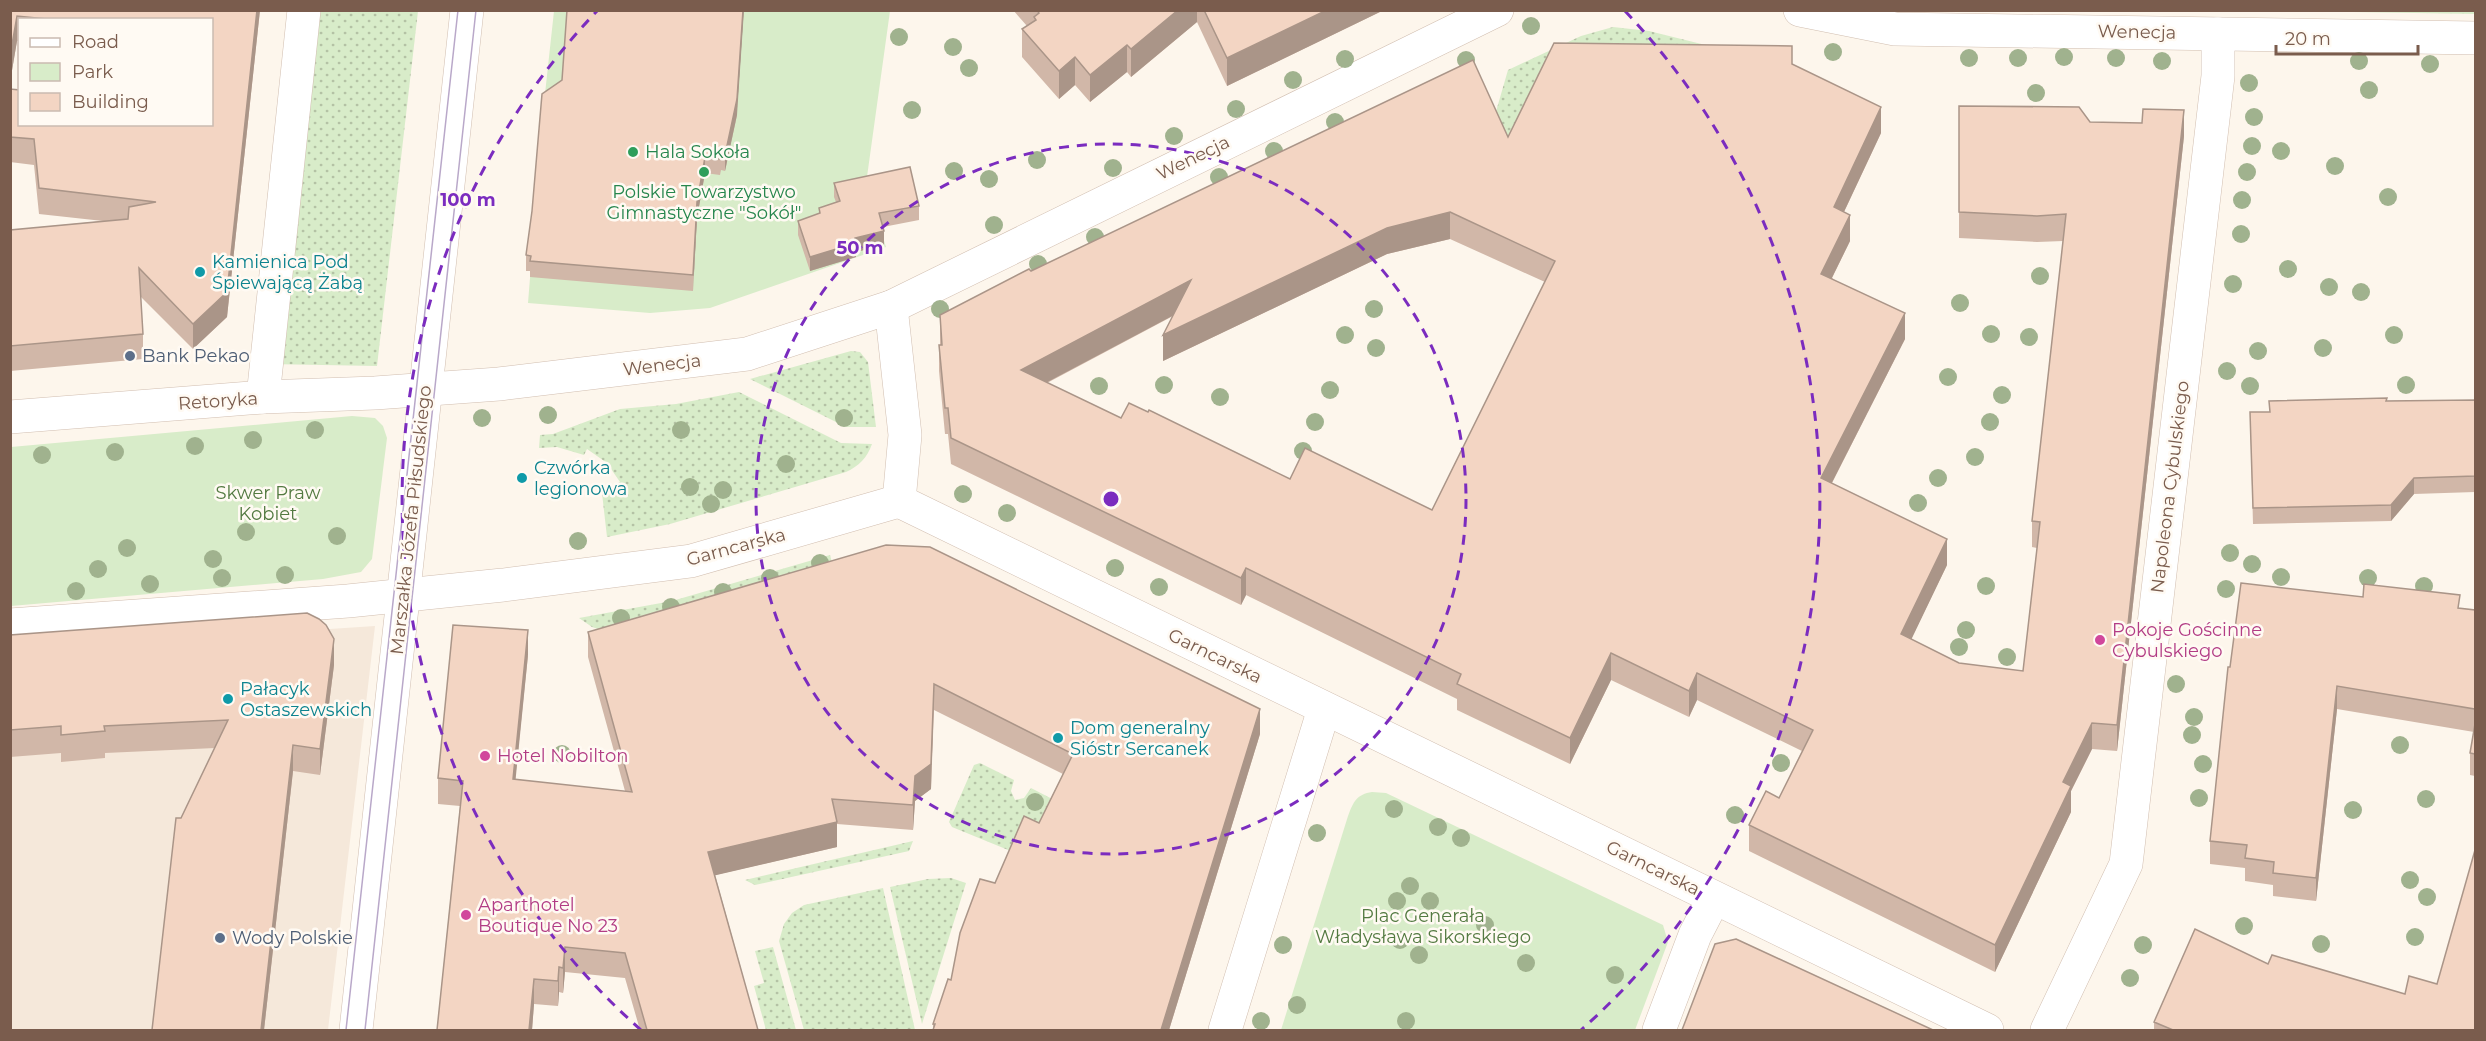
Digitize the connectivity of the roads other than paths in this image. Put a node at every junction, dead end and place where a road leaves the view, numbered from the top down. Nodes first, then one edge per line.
1 (304, 10) edge
2 (467, 10) edge
3 (1497, 10) edge
4 (1800, 10) edge
5 (2218, 34) junction
6 (2475, 38) edge
7 (891, 307) junction
8 (426, 389) junction
9 (263, 397) junction
10 (10, 417) edge
11 (899, 501) junction
12 (403, 594) junction
13 (10, 624) edge
14 (1324, 710) junction
15 (1714, 898) junction
16 (356, 1030) edge
17 (1225, 1030) edge
18 (1659, 1030) edge
19 (1988, 1030) edge
20 (2047, 1030) edge

1 - 9 street
2 - 8 street, Marszałka Józefa Piłsudskiego
3 - 7 street, Wenecja
4 - 5 street, Wenecja
5 - 6 street, Wenecja
5 - 20 street, Napoleona Cybulskiego
7 - 8 street, Wenecja
7 - 11 street
8 - 9 street, Retoryka
8 - 12 street, Marszałka Józefa Piłsudskiego
9 - 10 street, Retoryka
11 - 12 street, Garncarska
11 - 14 street, Garncarska
12 - 13 street
12 - 16 street, Marszałka Józefa Piłsudskiego
14 - 15 street, Garncarska
14 - 17 street
15 - 18 street
15 - 19 street, Garncarska

